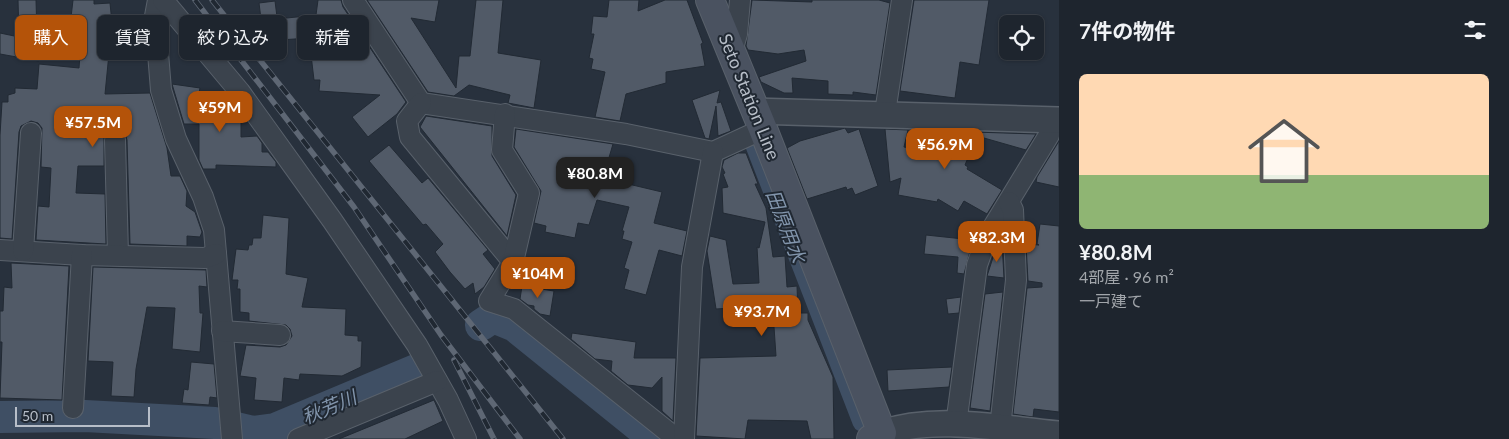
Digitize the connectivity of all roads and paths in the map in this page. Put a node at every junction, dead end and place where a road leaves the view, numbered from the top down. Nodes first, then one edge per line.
1 (158, 0) edge
2 (163, 0) edge
3 (353, 0) edge
4 (710, 0) edge
5 (740, 0) edge
6 (902, 0) edge
7 (731, 55) junction
8 (421, 103) junction
9 (885, 113) junction
10 (505, 114) junction
11 (1056, 119) edge
12 (760, 120) junction
13 (31, 132) dead end
14 (115, 140) dead end
15 (714, 152) junction
16 (1009, 202) junction
17 (0, 250) edge
18 (23, 251) junction
19 (216, 254) junction
20 (82, 255) junction
21 (118, 255) junction
22 (514, 262) junction
23 (222, 331) junction
24 (280, 335) dead end
25 (436, 381) junction
26 (73, 408) dead end
27 (956, 425) junction
28 (1000, 428) junction
29 (1059, 434) edge
30 (879, 437) edge
31 (232, 439) edge
32 (298, 439) edge
33 (466, 439) edge
34 (677, 439) edge
35 (684, 439) edge

1 - 19 street
2 - 25 street
3 - 8 street
4 - 7 main road, Seto Station Line
5 - 7 street
6 - 9 street
7 - 12 main road, Seto Station Line
8 - 10 street
8 - 22 street
9 - 11 street
9 - 12 street
10 - 15 street
10 - 22 street
11 - 16 street
12 - 15 street
12 - 30 main road, Seto Station Line
13 - 18 street
14 - 21 street
15 - 35 street
16 - 27 street
16 - 28 street
17 - 18 street
18 - 20 street
19 - 21 street
19 - 23 street
20 - 21 street
20 - 26 street
22 - 34 street
23 - 24 street
23 - 31 street
25 - 32 street
25 - 33 street
27 - 28 street
27 - 30 street
28 - 29 street

